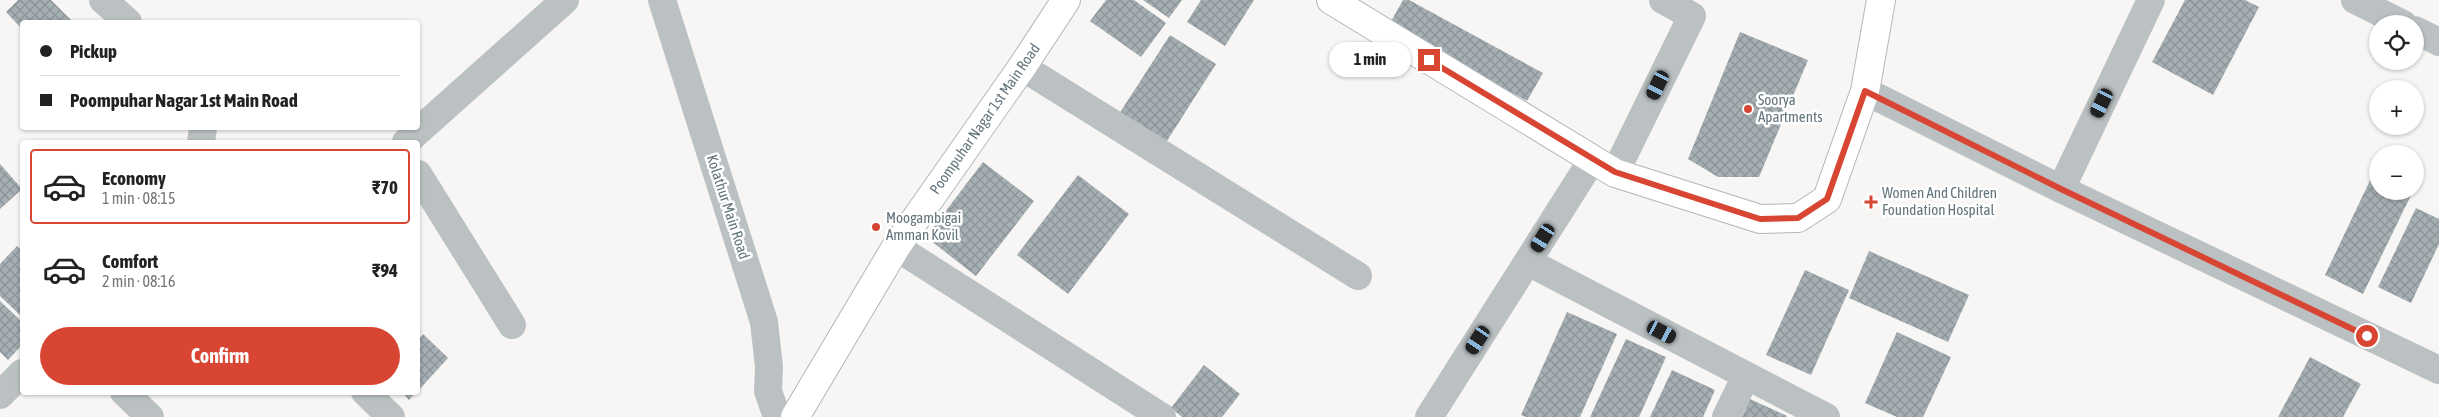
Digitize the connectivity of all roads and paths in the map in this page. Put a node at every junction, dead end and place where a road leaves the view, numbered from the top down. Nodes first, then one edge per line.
1 (104, 0) edge
2 (565, 0) edge
3 (662, 0) edge
4 (1066, 0) edge
5 (1331, 0) edge
6 (1663, 0) edge
7 (1881, 0) edge
8 (2151, 0) edge
9 (2355, 0) edge
10 (2385, 15) edge
11 (126, 20) edge
12 (2424, 34) edge
13 (2439, 42) edge
14 (1022, 67) junction
15 (1865, 91) junction
16 (420, 129) edge
17 (419, 130) edge
18 (408, 140) edge
19 (1604, 166) junction
20 (420, 177) edge
21 (2061, 189) junction
22 (896, 247) junction
23 (1528, 262) junction
24 (1358, 276) dead end
25 (512, 324) dead end
26 (2439, 370) edge
27 (20, 375) edge
28 (1746, 376) junction
29 (0, 395) edge
30 (127, 395) edge
31 (368, 395) edge
32 (150, 417) edge
33 (390, 417) edge
34 (777, 417) edge
35 (795, 417) edge
36 (1162, 417) edge
37 (1429, 417) edge
38 (1726, 417) edge
39 (1826, 417) edge

1 - 11 street
2 - 16 street
3 - 34 street, Kolathur Main Road
4 - 14 main road, Poompuhar Nagar 1st Main Road
5 - 19 main road
6 - 19 street
7 - 15 main road
8 - 21 street
9 - 10 street
12 - 13 street
14 - 22 main road, Poompuhar Nagar 1st Main Road
14 - 24 street
15 - 19 main road
15 - 21 street
17 - 18 street
19 - 23 street
20 - 25 street
21 - 26 street
22 - 35 main road, Poompuhar Nagar 1st Main Road
22 - 36 street
23 - 28 street
23 - 37 street
27 - 29 street
28 - 38 street
28 - 39 street
30 - 32 street
31 - 33 street

